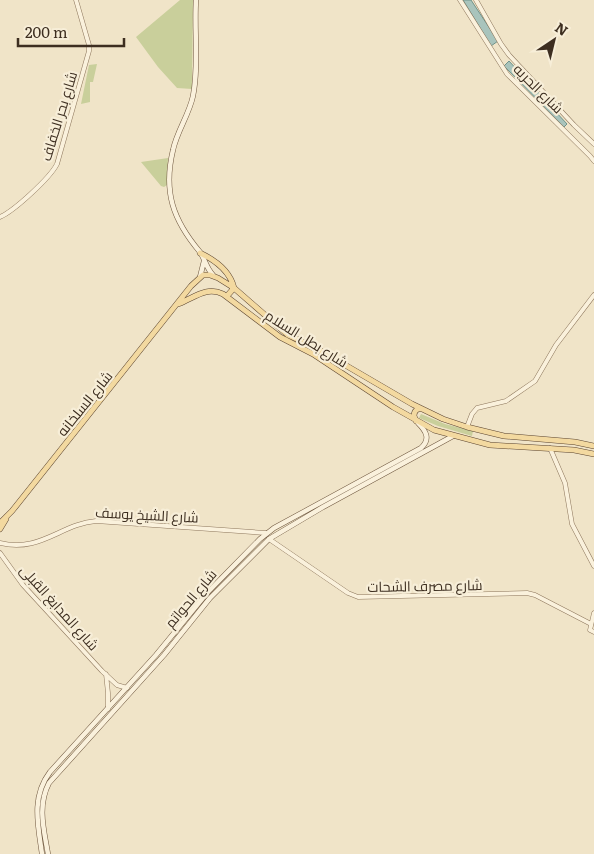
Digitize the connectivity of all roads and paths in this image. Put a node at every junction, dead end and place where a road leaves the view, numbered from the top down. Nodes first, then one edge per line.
1 (76, 0) edge
2 (196, 0) edge
3 (460, 0) edge
4 (476, 0) edge
5 (500, 44) junction
6 (493, 51) junction
7 (509, 55) junction
8 (500, 63) junction
9 (574, 125) junction
10 (568, 134) junction
11 (594, 144) edge
12 (594, 151) edge
13 (590, 156) junction
14 (594, 161) edge
15 (0, 216) edge
16 (200, 253) junction
17 (204, 261) junction
18 (213, 275) junction
19 (200, 277) junction
20 (234, 288) junction
21 (594, 295) edge
22 (227, 296) junction
23 (178, 304) junction
24 (314, 351) junction
25 (410, 402) junction
26 (423, 410) junction
27 (403, 414) junction
28 (417, 422) junction
29 (467, 427) junction
30 (452, 436) junction
31 (568, 441) junction
32 (594, 446) edge
33 (550, 448) junction
34 (567, 449) junction
35 (594, 454) edge
36 (329, 501) junction
37 (322, 505) junction
38 (7, 516) junction
39 (0, 523) edge
40 (0, 529) edge
41 (266, 533) junction
42 (268, 540) junction
43 (0, 543) edge
44 (0, 553) edge
45 (594, 566) edge
46 (594, 613) edge
47 (591, 624) junction
48 (592, 631) edge
49 (158, 657) junction
50 (106, 674) junction
51 (127, 688) junction
52 (108, 709) junction
53 (76, 744) junction
54 (80, 748) junction
55 (42, 854) edge
56 (48, 854) edge

1 - 15 street, شارع بحر الخفاف
2 - 16 main road
3 - 6 street, شارع الحريه
4 - 5 street
5 - 6 street
5 - 7 street
6 - 8 street, شارع الحريه
7 - 8 street
7 - 9 street
8 - 10 street, شارع الحريه
9 - 10 street
9 - 11 street
10 - 13 street, شارع الحريه
12 - 13 street
13 - 14 street, شارع الحريه
16 - 17 main road
16 - 20 main road
17 - 18 main road
17 - 19 main road
18 - 19 main road
18 - 20 main road, شارع بطل السلام
19 - 23 main road
20 - 22 main road
20 - 24 main road, شارع بطل السلام
21 - 29 street
22 - 23 main road, شارع بطل السلام
22 - 24 main road, شارع بطل السلام
23 - 38 main road, شارع السلخانه
24 - 25 main road, شارع بطل السلام
24 - 27 main road, شارع بطل السلام
25 - 26 main road, شارع بطل السلام
25 - 27 main road
26 - 28 main road
26 - 29 main road, شارع بطل السلام
27 - 28 main road, شارع بطل السلام
28 - 30 main road, شارع بطل السلام
28 - 36 main road, شارع الحواتم
29 - 31 main road, شارع بطل السلام
30 - 33 main road, شارع بطل السلام
30 - 36 main road, شارع الحواتم
31 - 32 main road, شارع بطل السلام
31 - 34 main road
33 - 34 main road, شارع بطل السلام
33 - 45 street
34 - 35 main road, شارع بطل السلام
36 - 37 main road, شارع الحواتم
37 - 41 main road, شارع الحواتم
37 - 42 main road, شارع الحواتم
38 - 39 main road
38 - 40 main road
41 - 43 street, شارع الشيخ يوسف
41 - 49 main road, شارع الحواتم
42 - 47 street, شارع مصرف الشحات
42 - 49 main road, شارع الحواتم
44 - 50 street, شارع المدابغ القبلى
46 - 47 street
47 - 48 street
49 - 51 main road, شارع الحواتم
49 - 54 main road, شارع الحواتم
50 - 51 street, شارع المدابغ القبلى
50 - 52 street
51 - 52 main road, شارع الحواتم
52 - 53 main road, شارع الحواتم
53 - 54 main road
53 - 55 main road, شارع الحواتم
54 - 56 main road, شارع الحواتم

